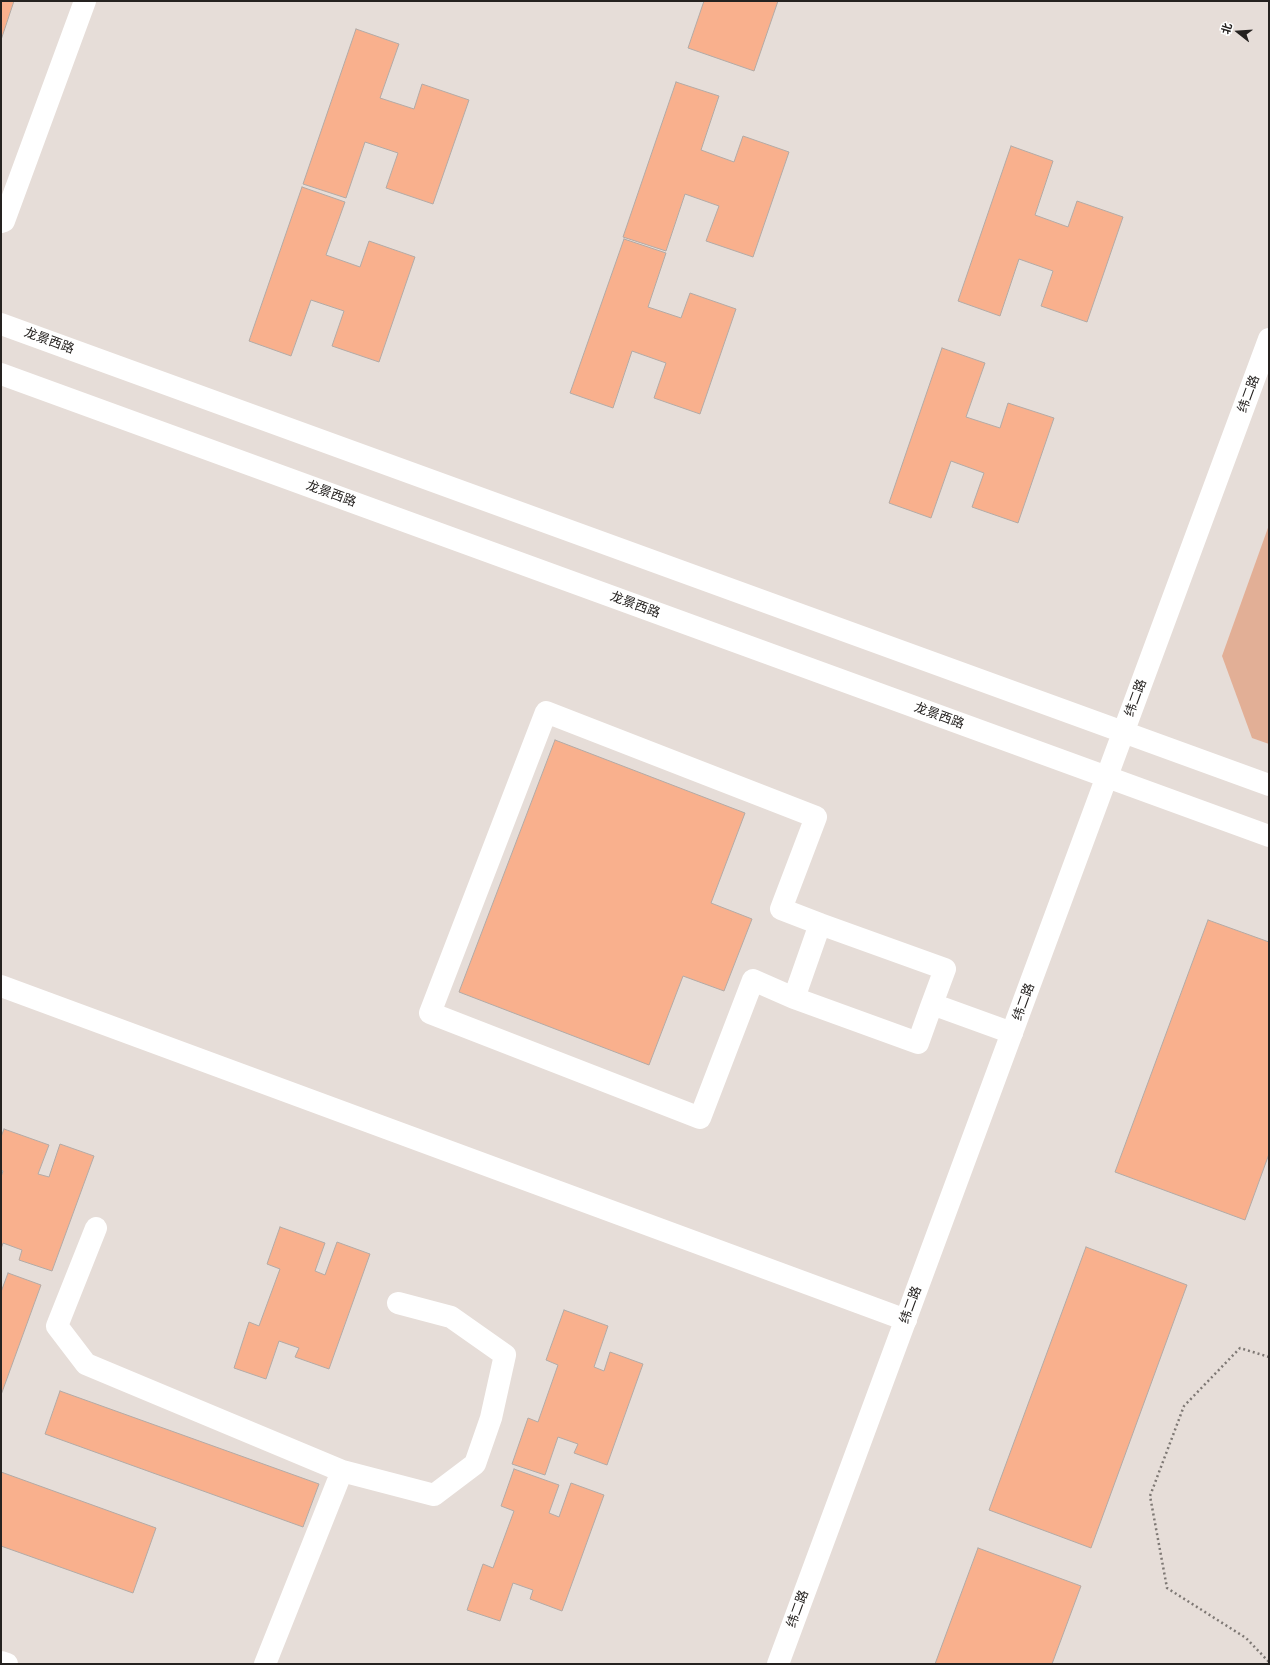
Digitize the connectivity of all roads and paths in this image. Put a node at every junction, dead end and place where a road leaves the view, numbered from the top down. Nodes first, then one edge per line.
1 (85, 1) edge
2 (1, 222) edge
3 (1, 324) edge
4 (1269, 339) edge
5 (1, 374) edge
6 (1124, 732) junction
7 (1107, 777) junction
8 (1269, 785) edge
9 (1269, 836) edge
10 (820, 924) junction
11 (1, 986) edge
12 (794, 998) junction
13 (932, 1004) junction
14 (1012, 1033) junction
15 (96, 1228) dead end
16 (398, 1303) dead end
17 (906, 1320) junction
18 (1269, 1357) edge
19 (342, 1471) junction
20 (1, 1662) edge
21 (1269, 1662) edge
22 (7, 1664) edge
23 (265, 1664) edge
24 (778, 1664) edge

1 - 2 main road
3 - 6 main road, 龙景西路
4 - 6 main road, 纬二路
5 - 7 main road, 龙景西路
6 - 7 main road, 纬二路
6 - 8 main road, 龙景西路
7 - 9 main road, 龙景西路
7 - 14 main road, 纬二路
10 - 12 main road
10 - 12 main road
10 - 13 main road
11 - 17 main road
12 - 13 main road
13 - 14 main road
14 - 17 main road, 纬二路
15 - 19 main road
16 - 19 main road
17 - 24 main road, 纬二路
18 - 21 path
19 - 23 main road
20 - 22 main road

